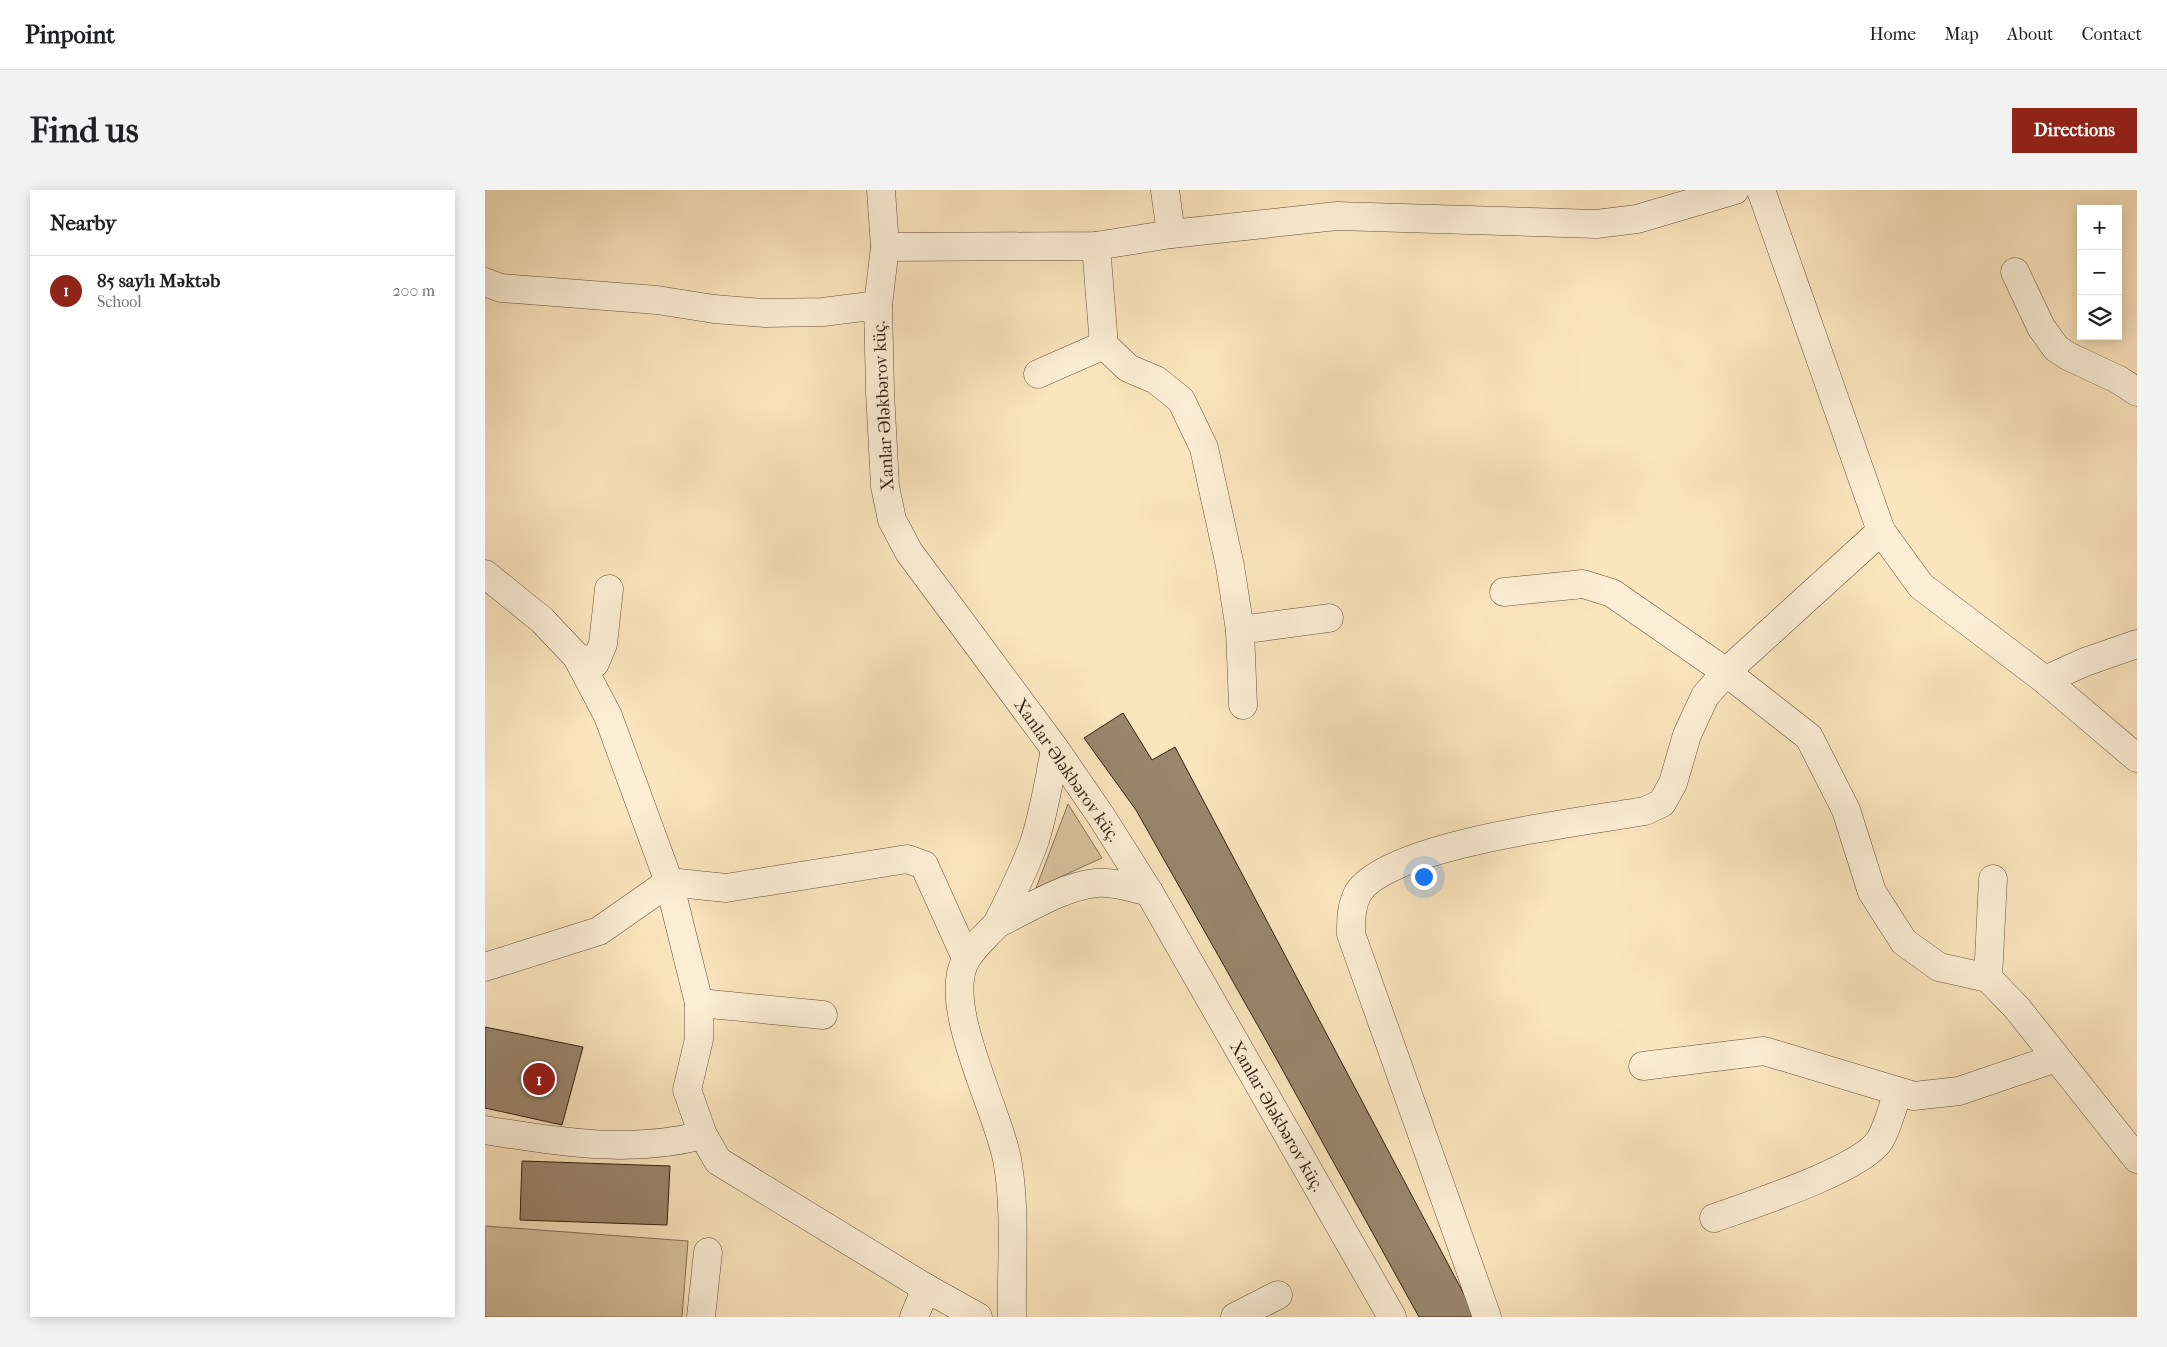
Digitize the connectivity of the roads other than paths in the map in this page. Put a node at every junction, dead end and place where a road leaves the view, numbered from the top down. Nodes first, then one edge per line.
1 (881, 190) edge
2 (1165, 190) edge
3 (1735, 190) edge
4 (1761, 190) edge
5 (1171, 234) junction
6 (1096, 246) junction
7 (885, 247) junction
8 (2015, 272) dead end
9 (485, 282) edge
10 (879, 305) junction
11 (1104, 345) junction
12 (1038, 374) dead end
13 (2137, 392) edge
14 (1881, 531) junction
15 (485, 574) edge
16 (609, 589) dead end
17 (1504, 592) dead end
18 (1329, 618) dead end
19 (1240, 630) junction
20 (2137, 644) edge
21 (577, 657) junction
22 (1726, 672) junction
23 (2045, 680) junction
24 (1243, 705) dead end
25 (1055, 750) junction
26 (2137, 758) edge
27 (1993, 879) dead end
28 (669, 882) junction
29 (1149, 892) junction
30 (997, 924) junction
31 (966, 958) junction
32 (485, 967) edge
33 (1988, 978) junction
34 (699, 1003) junction
35 (823, 1015) dead end
36 (2056, 1058) junction
37 (1643, 1066) dead end
38 (1898, 1093) junction
39 (485, 1130) edge
40 (703, 1135) junction
41 (2137, 1159) edge
42 (1713, 1218) dead end
43 (708, 1252) dead end
44 (926, 1288) junction
45 (1278, 1295) dead end
46 (701, 1317) edge
47 (914, 1317) edge
48 (978, 1317) edge
49 (1011, 1317) edge
50 (1235, 1317) edge
51 (1392, 1317) edge
52 (1487, 1317) edge

1 - 7 street, Xanlar Ələkbərov küç.
2 - 5 street
3 - 5 street
4 - 14 street
5 - 6 street
6 - 7 street
6 - 11 street
7 - 10 street, Xanlar Ələkbərov küç.
8 - 13 street
9 - 10 street
10 - 25 street, Xanlar Ələkbərov küç.
11 - 12 street
11 - 19 street
14 - 22 street
14 - 23 street
15 - 21 street
16 - 21 street
17 - 22 street
18 - 19 street
19 - 24 street
20 - 23 street
21 - 28 street
22 - 33 street
22 - 52 street
23 - 26 street
25 - 29 street, Xanlar Ələkbərov küç.
25 - 30 street
27 - 33 street
28 - 31 street
28 - 32 street
28 - 34 street
29 - 30 street
29 - 51 street, Xanlar Ələkbərov küç.
30 - 31 street
31 - 49 street
33 - 36 street
34 - 35 street
34 - 40 street
36 - 38 street
36 - 41 street
37 - 38 street
38 - 42 street
39 - 40 street
40 - 44 street
43 - 46 street
44 - 47 street
44 - 48 street
45 - 50 street

